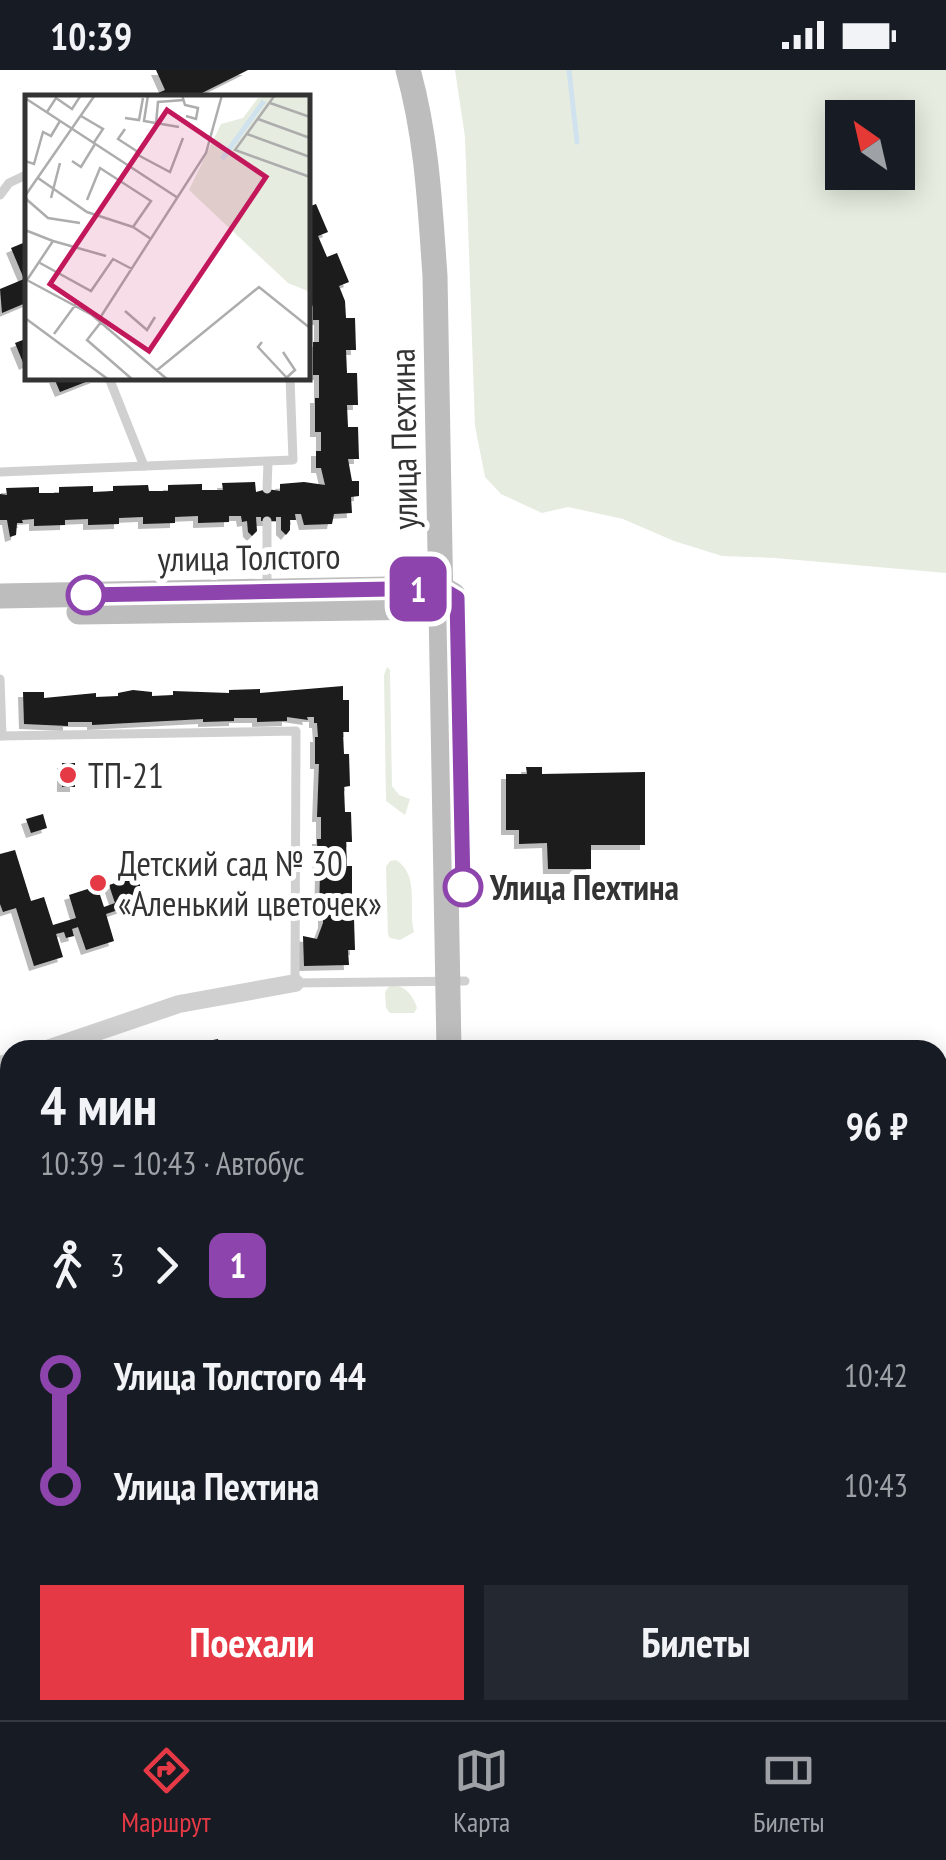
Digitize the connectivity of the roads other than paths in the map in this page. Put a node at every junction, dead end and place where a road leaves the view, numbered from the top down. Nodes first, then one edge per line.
1 (408, 70) edge
2 (426, 70) edge
3 (25, 177) edge
4 (0, 194) edge
5 (109, 380) edge
6 (290, 380) edge
7 (268, 462) junction
8 (144, 466) junction
9 (0, 472) edge
10 (268, 489) dead end
11 (268, 521) dead end
12 (0, 596) edge
13 (446, 598) junction
14 (267, 601) junction
15 (0, 614) edge
16 (0, 679) edge
17 (1, 736) edge
18 (457, 981) junction
19 (295, 984) junction
20 (73, 1040) edge
21 (450, 1040) edge
22 (465, 1040) edge

1 - 13 street, улица Пехтина
2 - 13 street, улица Пехтина
3 - 4 lane
5 - 8 lane
6 - 7 lane
7 - 8 lane
7 - 10 lane
8 - 9 lane
11 - 14 lane
12 - 14 street, улица Толстого
13 - 14 street, улица Толстого
13 - 18 street, улица Пехтина
14 - 15 street, улица Толстого
16 - 17 lane
17 - 19 lane
18 - 19 lane
18 - 21 street, улица Пехтина
18 - 22 street, улица Пехтина
19 - 20 street

